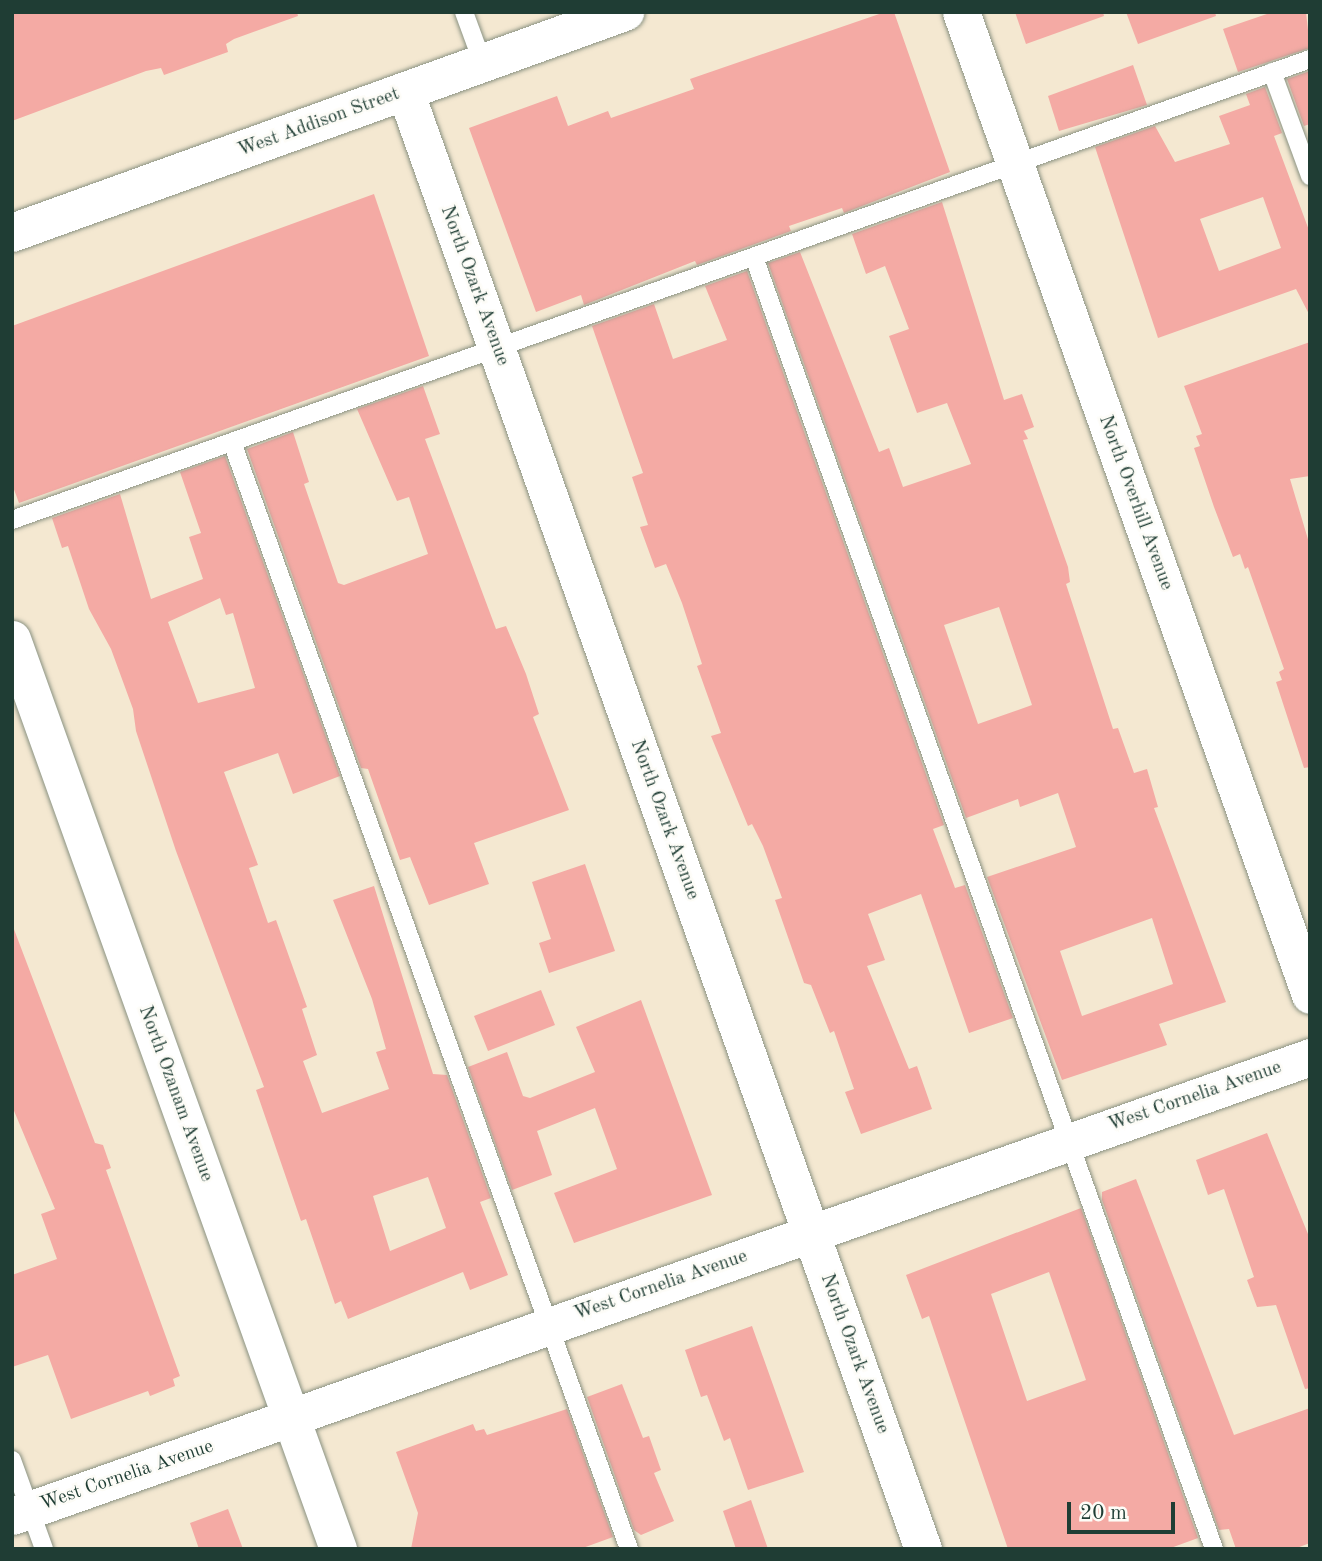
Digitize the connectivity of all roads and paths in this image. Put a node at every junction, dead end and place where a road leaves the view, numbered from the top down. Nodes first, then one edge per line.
1 (464, 12) edge
2 (625, 12) edge
3 (961, 12) edge
4 (1310, 59) edge
5 (483, 64) junction
6 (1272, 72) junction
7 (405, 91) junction
8 (1015, 164) junction
9 (1310, 176) edge
10 (12, 233) edge
11 (754, 257) junction
12 (496, 348) junction
13 (232, 442) junction
14 (12, 520) edge
15 (12, 639) edge
16 (1310, 995) edge
17 (1310, 1057) edge
18 (1069, 1142) junction
19 (811, 1233) junction
20 (549, 1326) junction
21 (291, 1418) junction
22 (12, 1460) edge
23 (21, 1513) edge
24 (44, 1549) edge
25 (338, 1549) edge
26 (629, 1549) edge
27 (923, 1549) edge
28 (1214, 1549) edge

1 - 5 lane
2 - 5 street, West Addison Street
3 - 8 street, North Overhill Avenue
4 - 6 lane
5 - 7 street, West Addison Street
6 - 8 lane
6 - 9 lane
7 - 10 street, West Addison Street
7 - 12 street, North Ozark Avenue
8 - 11 lane
8 - 16 street, North Overhill Avenue
11 - 12 lane
11 - 18 lane
12 - 13 lane
12 - 19 street, North Ozark Avenue
13 - 14 lane
13 - 20 lane
15 - 21 street, North Ozanam Avenue
17 - 18 street, West Cornelia Avenue
18 - 19 street, West Cornelia Avenue
18 - 28 lane
19 - 20 street, West Cornelia Avenue
19 - 27 street, North Ozark Avenue
20 - 21 street, West Cornelia Avenue
20 - 26 lane
21 - 23 street, West Cornelia Avenue
21 - 25 street, North Ozanam Avenue
22 - 23 lane
23 - 24 lane

